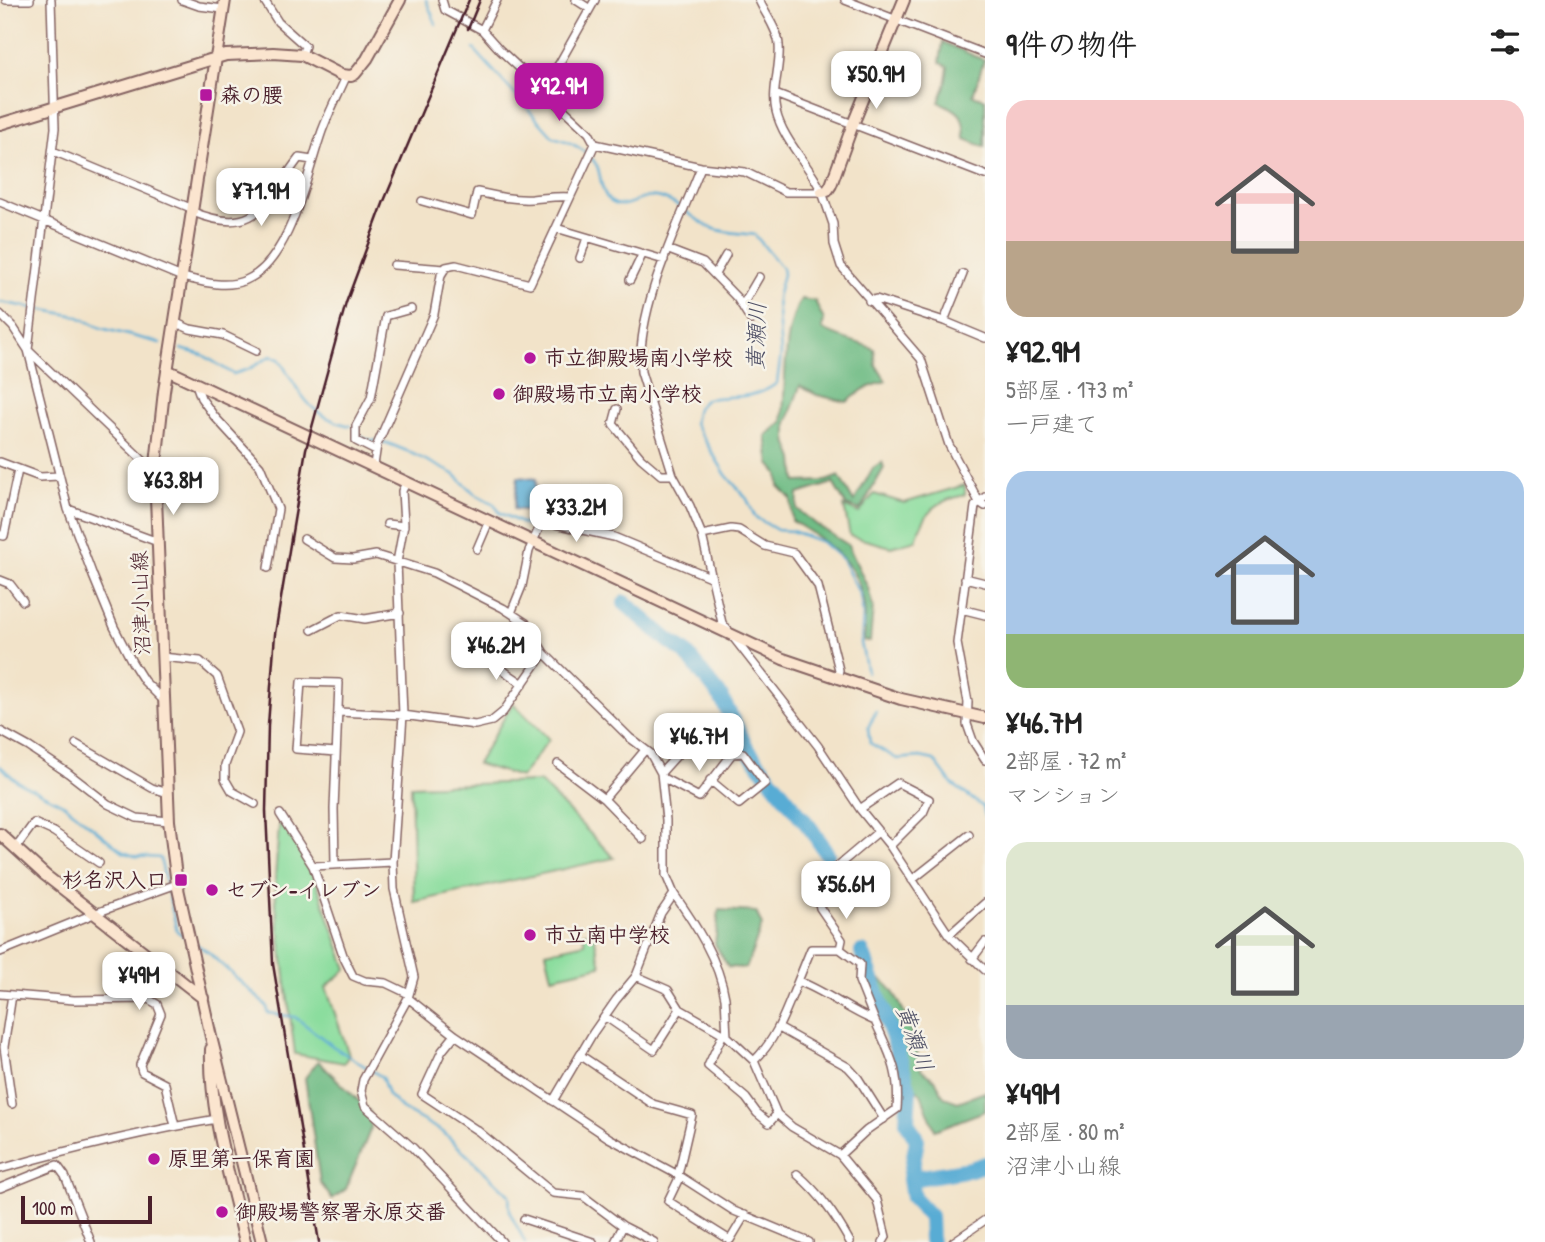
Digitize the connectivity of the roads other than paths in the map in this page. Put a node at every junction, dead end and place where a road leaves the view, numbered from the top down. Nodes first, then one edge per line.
1 (6, 0) edge
2 (30, 0) edge
3 (51, 0) edge
4 (182, 0) edge
5 (264, 0) edge
6 (400, 0) edge
7 (442, 0) edge
8 (497, 0) edge
9 (576, 0) edge
10 (595, 0) edge
11 (759, 0) edge
12 (845, 0) edge
13 (904, 0) edge
14 (224, 5) edge
15 (590, 9) junction
16 (896, 20) junction
17 (482, 30) junction
18 (985, 54) edge
19 (302, 55) junction
20 (216, 57) junction
21 (346, 77) junction
22 (542, 88) junction
23 (775, 94) junction
24 (53, 106) junction
25 (0, 124) edge
26 (853, 124) junction
27 (594, 147) junction
28 (54, 151) junction
29 (312, 159) junction
30 (701, 167) junction
31 (985, 176) edge
32 (822, 192) junction
33 (570, 197) junction
34 (422, 201) dead end
35 (0, 202) edge
36 (193, 211) junction
37 (44, 220) junction
38 (556, 228) junction
39 (587, 238) junction
40 (668, 250) junction
41 (642, 255) junction
42 (726, 256) dead end
43 (580, 258) dead end
44 (664, 260) junction
45 (394, 265) dead end
46 (445, 269) junction
47 (715, 274) junction
48 (963, 274) dead end
49 (183, 277) junction
50 (759, 277) dead end
51 (630, 280) dead end
52 (869, 300) junction
53 (742, 306) junction
54 (411, 309) dead end
55 (0, 314) edge
56 (751, 320) dead end
57 (944, 321) junction
58 (174, 322) junction
59 (985, 338) edge
60 (28, 350) junction
61 (256, 351) dead end
62 (167, 370) junction
63 (195, 383) junction
64 (617, 409) dead end
65 (376, 448) junction
66 (0, 462) edge
67 (374, 465) junction
68 (18, 470) junction
69 (155, 473) junction
70 (673, 475) junction
71 (59, 476) junction
72 (407, 481) junction
73 (983, 502) edge
74 (68, 509) junction
75 (489, 521) junction
76 (387, 524) dead end
77 (404, 526) junction
78 (0, 535) edge
79 (702, 535) junction
80 (304, 540) dead end
81 (533, 541) junction
82 (158, 542) junction
83 (477, 549) dead end
84 (397, 562) junction
85 (268, 568) dead end
86 (710, 576) junction
87 (965, 578) junction
88 (0, 580) edge
89 (985, 583) edge
90 (23, 601) dead end
91 (961, 609) junction
92 (400, 613) junction
93 (511, 613) junction
94 (985, 615) edge
95 (312, 630) dead end
96 (732, 636) junction
97 (544, 653) junction
98 (162, 657) junction
99 (485, 657) dead end
100 (837, 678) junction
101 (523, 684) junction
102 (164, 701) junction
103 (338, 712) junction
104 (968, 714) junction
105 (403, 715) junction
106 (985, 718) edge
107 (0, 731) edge
108 (76, 744) dead end
109 (645, 750) junction
110 (336, 752) junction
111 (732, 754) junction
112 (985, 760) edge
113 (558, 764) dead end
114 (662, 776) junction
115 (710, 780) junction
116 (168, 793) junction
117 (604, 799) junction
118 (255, 804) dead end
119 (860, 809) junction
120 (279, 814) dead end
121 (169, 821) junction
122 (878, 832) junction
123 (0, 834) edge
124 (969, 835) dead end
125 (643, 839) dead end
126 (890, 846) junction
127 (15, 849) junction
128 (393, 862) junction
129 (99, 863) dead end
130 (335, 865) junction
131 (313, 866) junction
132 (912, 880) junction
133 (177, 884) junction
134 (674, 894) junction
135 (985, 902) edge
136 (96, 913) junction
137 (949, 935) junction
138 (985, 942) edge
139 (840, 949) junction
140 (0, 952) edge
141 (972, 959) junction
142 (985, 970) edge
143 (636, 976) junction
144 (798, 981) junction
145 (0, 994) edge
146 (12, 995) junction
147 (408, 996) junction
148 (203, 998) junction
149 (680, 1009) junction
150 (606, 1017) junction
151 (875, 1021) junction
152 (779, 1028) junction
153 (455, 1035) junction
154 (725, 1035) junction
155 (211, 1037) junction
156 (580, 1055) junction
157 (754, 1061) junction
158 (552, 1101) junction
159 (12, 1104) dead end
160 (777, 1114) junction
161 (217, 1119) junction
162 (884, 1119) junction
163 (175, 1126) junction
164 (841, 1156) junction
165 (0, 1168) edge
166 (797, 1174) dead end
167 (679, 1175) junction
168 (0, 1188) edge
169 (745, 1215) junction
170 (524, 1219) dead end
171 (985, 1220) edge
172 (623, 1226) junction
173 (887, 1240) edge
174 (91, 1242) edge
175 (245, 1242) edge
176 (262, 1242) edge
177 (502, 1242) edge
178 (593, 1242) edge
179 (615, 1242) edge
180 (654, 1242) edge
181 (809, 1242) edge
182 (850, 1242) edge
183 (953, 1242) edge

1 - 2 street
3 - 24 street
4 - 14 street
5 - 19 street
6 - 21 street
7 - 17 street
8 - 17 street
9 - 15 street
10 - 15 street
11 - 23 street
12 - 16 street
13 - 16 street
14 - 20 street, 沼津小山線
15 - 22 street
16 - 18 street
16 - 26 street
17 - 22 street
19 - 20 street
19 - 21 street
20 - 24 street
20 - 36 street, 沼津小山線
21 - 29 street
22 - 27 street
23 - 26 street
23 - 32 street
24 - 25 street
24 - 28 street
26 - 31 street
26 - 32 street
27 - 30 street
27 - 33 street
28 - 36 street
28 - 37 street
29 - 36 street
29 - 49 street
30 - 32 street
30 - 40 street
32 - 52 street
33 - 34 street
33 - 38 street
35 - 37 street
36 - 49 street, 沼津小山線
37 - 49 street
37 - 60 street
38 - 39 street
38 - 46 street
39 - 41 street
39 - 43 street
40 - 44 street
40 - 47 street
41 - 44 street
41 - 51 street
42 - 47 street
44 - 70 street
45 - 46 street
46 - 65 street
47 - 53 street
48 - 57 street
49 - 58 street, 沼津小山線
50 - 53 street
52 - 57 street
52 - 73 street
53 - 56 street
54 - 65 street
55 - 60 street
57 - 59 street
58 - 61 street
58 - 62 street, 沼津小山線
60 - 69 street
60 - 71 street
62 - 63 street
62 - 69 street, 沼津小山線
63 - 67 street
63 - 85 street
64 - 70 street
65 - 67 street
66 - 68 street
67 - 72 street
68 - 71 street
68 - 78 street
69 - 82 street, 沼津小山線
70 - 79 street
71 - 74 street
72 - 75 street
72 - 77 street
73 - 87 street
74 - 82 street
74 - 102 street
75 - 81 street
75 - 83 street
76 - 77 street
77 - 84 street
79 - 86 street
79 - 100 street
80 - 84 street
81 - 86 street
81 - 93 street
81 - 96 street
82 - 98 street, 沼津小山線
84 - 92 street
84 - 93 street
86 - 96 street
87 - 89 street
87 - 91 street
88 - 90 street
91 - 94 street
91 - 104 street
92 - 95 street
92 - 105 street
93 - 97 street
96 - 100 street
96 - 119 street
97 - 101 street
97 - 109 street
98 - 102 street, 沼津小山線
98 - 118 street
99 - 101 street
100 - 104 street
101 - 105 street
102 - 116 street, 沼津小山線
103 - 105 street
103 - 110 street
103 - 110 street
104 - 106 street
104 - 112 street
105 - 128 street
107 - 121 street
108 - 116 street
109 - 114 street
109 - 117 street
110 - 130 street
111 - 114 street
111 - 115 street
111 - 115 street
113 - 117 street
114 - 115 street
114 - 134 street
116 - 121 street, 沼津小山線
117 - 125 street
119 - 122 street
119 - 126 street
120 - 131 street
121 - 133 street, 沼津小山線
122 - 126 street
122 - 139 street
123 - 127 street
124 - 132 street
126 - 132 street
127 - 129 street
127 - 136 street
128 - 130 street
128 - 147 street
130 - 131 street
131 - 147 street
132 - 137 street
133 - 136 street
133 - 148 street, 沼津小山線
134 - 143 street
134 - 154 street
135 - 137 street
136 - 140 street
136 - 148 street
137 - 141 street
138 - 141 street
139 - 144 street
139 - 151 street
141 - 142 street
143 - 149 street
143 - 150 street
144 - 151 street
144 - 152 street
145 - 146 street
146 - 159 street
146 - 163 street
147 - 153 street
147 - 177 street
148 - 155 street, 沼津小山線
149 - 150 street
149 - 154 street
150 - 156 street
151 - 162 street
152 - 157 street
152 - 162 street
153 - 158 street
153 - 172 street
154 - 157 street
154 - 160 street
155 - 161 street, 沼津小山線
155 - 176 street, 沼津小山線
156 - 158 street
156 - 167 street
157 - 160 street
158 - 167 street
160 - 164 street
161 - 163 street
161 - 175 street, 沼津小山線
162 - 164 street
163 - 165 street
164 - 173 street
166 - 182 street
167 - 169 street
167 - 169 street
168 - 174 street
169 - 181 street
170 - 178 street
171 - 183 street
172 - 179 street
172 - 180 street

